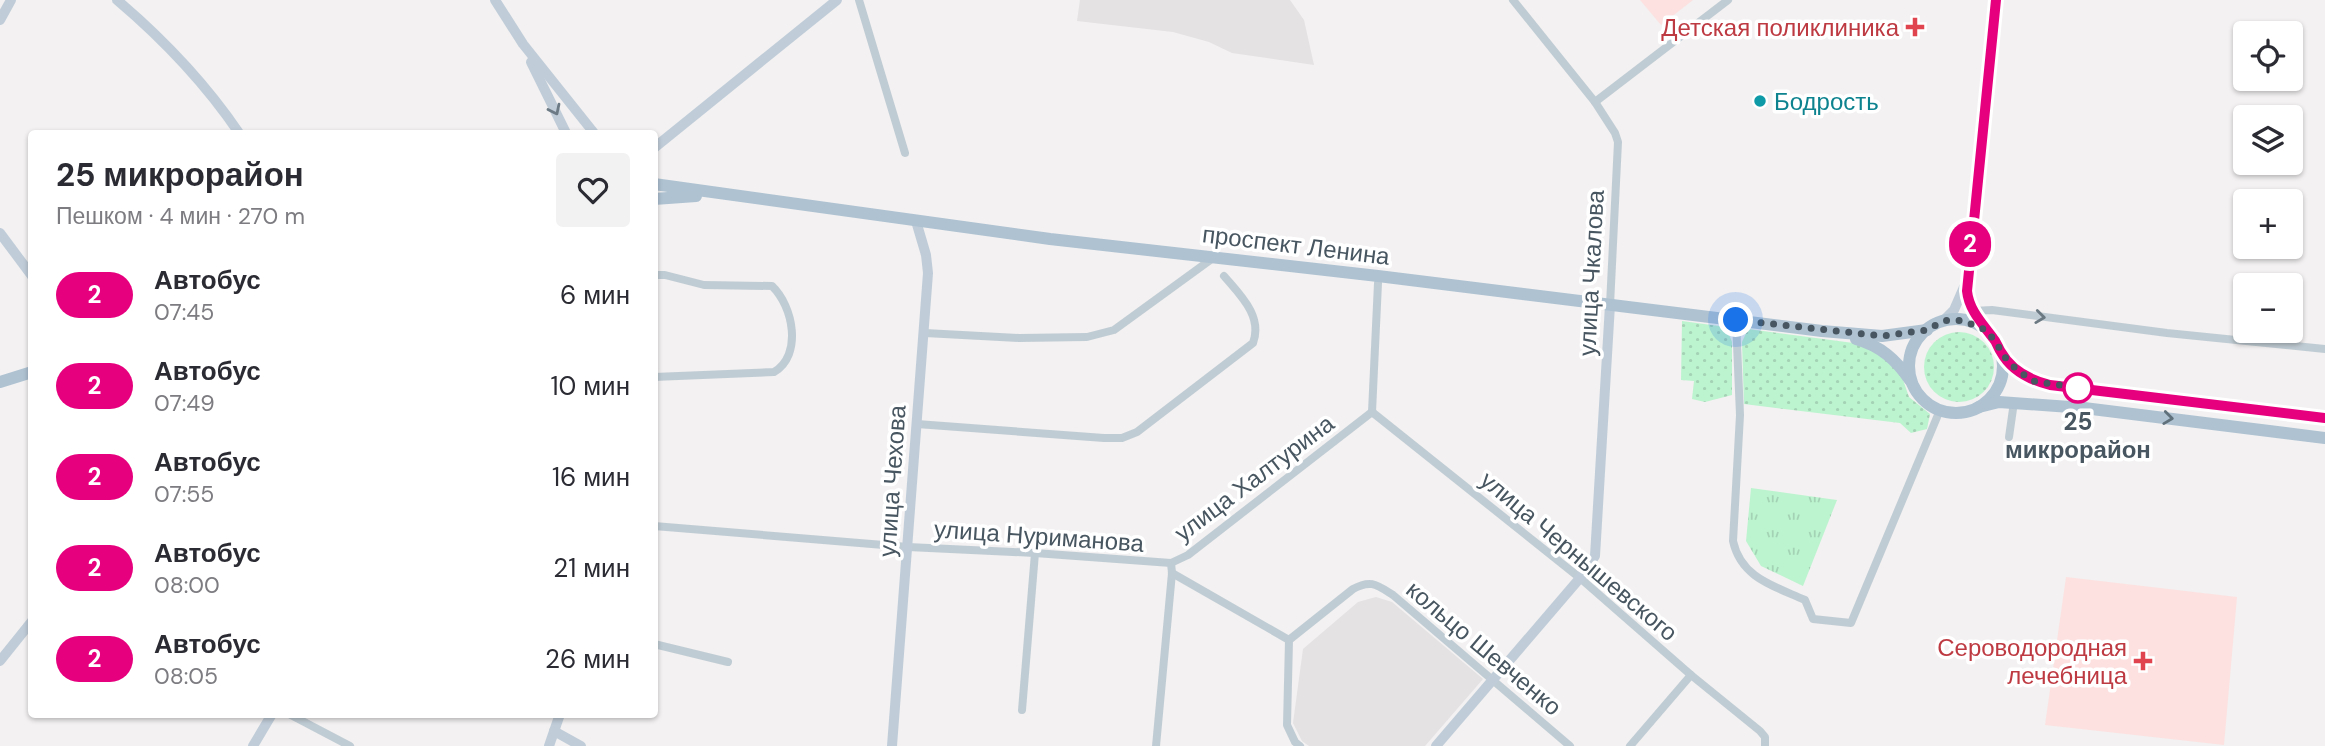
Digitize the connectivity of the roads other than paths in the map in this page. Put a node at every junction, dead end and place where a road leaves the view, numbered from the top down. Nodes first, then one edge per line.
1 (11, 0) edge
2 (117, 0) edge
3 (495, 0) edge
4 (837, 0) edge
5 (859, 0) edge
6 (1513, 0) edge
7 (1728, 0) edge
8 (1996, 0) edge
9 (0, 20) edge
10 (523, 44) junction
11 (1595, 102) junction
12 (700, 110) junction
13 (237, 130) edge
14 (565, 130) edge
15 (592, 130) edge
16 (658, 138) edge
17 (658, 145) edge
18 (905, 153) dead end
19 (658, 185) edge
20 (658, 198) edge
21 (766, 201) junction
22 (916, 221) junction
23 (0, 233) edge
24 (1214, 257) junction
25 (1968, 270) junction
26 (28, 271) edge
27 (658, 275) edge
28 (1224, 276) dead end
29 (1378, 283) dead end
30 (1610, 305) junction
31 (1973, 311) junction
32 (1736, 320) junction
33 (1943, 321) junction
34 (1927, 330) junction
35 (1986, 330) junction
36 (1822, 331) junction
37 (925, 333) junction
38 (2325, 349) edge
39 (2001, 353) junction
40 (28, 373) edge
41 (658, 377) edge
42 (0, 382) edge
43 (1913, 383) junction
44 (2014, 402) junction
45 (1979, 407) junction
46 (1940, 410) junction
47 (1372, 412) junction
48 (2325, 418) edge
49 (917, 424) junction
50 (2009, 437) dead end
51 (2325, 438) edge
52 (658, 526) edge
53 (908, 547) junction
54 (1035, 553) junction
55 (1171, 563) junction
56 (1171, 573) junction
57 (1580, 578) junction
58 (28, 626) edge
59 (1289, 640) junction
60 (658, 645) edge
61 (0, 661) edge
62 (728, 662) dead end
63 (1691, 675) junction
64 (1492, 679) junction
65 (1022, 710) dead end
66 (270, 718) edge
67 (297, 718) edge
68 (559, 718) edge
69 (554, 731) junction
70 (253, 746) edge
71 (351, 746) edge
72 (549, 746) edge
73 (581, 746) edge
74 (892, 746) edge
75 (1156, 746) edge
76 (1300, 746) edge
77 (1436, 746) edge
78 (1570, 746) edge
79 (1630, 746) edge
80 (1765, 746) edge

1 - 9 street
2 - 13 street
3 - 10 street
4 - 12 street
5 - 18 street
6 - 11 street, улица Чкалова
7 - 11 street
8 - 25 street
10 -> 14 street
10 - 15 street
11 - 30 street, улица Чкалова
12 - 16 street
12 - 17 street
19 - 21 main road, проспект Ленина
20 - 21 main road, проспект Ленина
21 - 22 main road, проспект Ленина
22 - 24 main road, проспект Ленина
22 - 37 street, улица Чехова
23 - 26 street
24 - 30 main road, проспект Ленина
24 - 37 street
25 - 31 street
25 - 33 street
27 - 41 street
28 - 49 street
29 - 47 street
30 - 32 main road, проспект Ленина
30 - 57 street, улица Чкалова
31 - 35 street
31 -> 38 street
32 - 36 main road, проспект Ленина
32 - 46 street
33 - 34 main road
33 - 35 main road
34 - 36 main road, проспект Ленина
34 - 43 main road
35 - 39 main road
36 - 43 main road, проспект Ленина
37 - 49 street, улица Чехова
39 - 45 main road
39 - 48 main road
40 - 42 main road
43 - 46 main road
44 - 45 main road
44 - 50 street
44 -> 51 main road
45 - 46 main road
47 - 55 street, улица Халтурина
47 - 57 street, улица Чернышевского
49 - 53 street, улица Чехова
52 - 53 street, улица Нуриманова
53 - 54 street, улица Нуриманова
53 - 74 street, улица Чехова
54 - 55 street, улица Нуриманова
54 - 65 street
55 - 56 street, улица Халтурина
56 - 59 street
56 - 75 street, улица Халтурина
57 - 63 street, улица Чернышевского
57 - 64 street, улица Чкалова
58 - 61 street
59 - 64 street, кольцо Шевченко
59 - 76 street
60 - 62 street
63 - 79 street
63 - 80 street, улица Чернышевского
64 - 77 street, улица Чкалова
64 - 78 street, кольцо Шевченко
66 - 70 street
67 - 71 street
68 - 69 street
69 - 72 street
69 - 73 street

